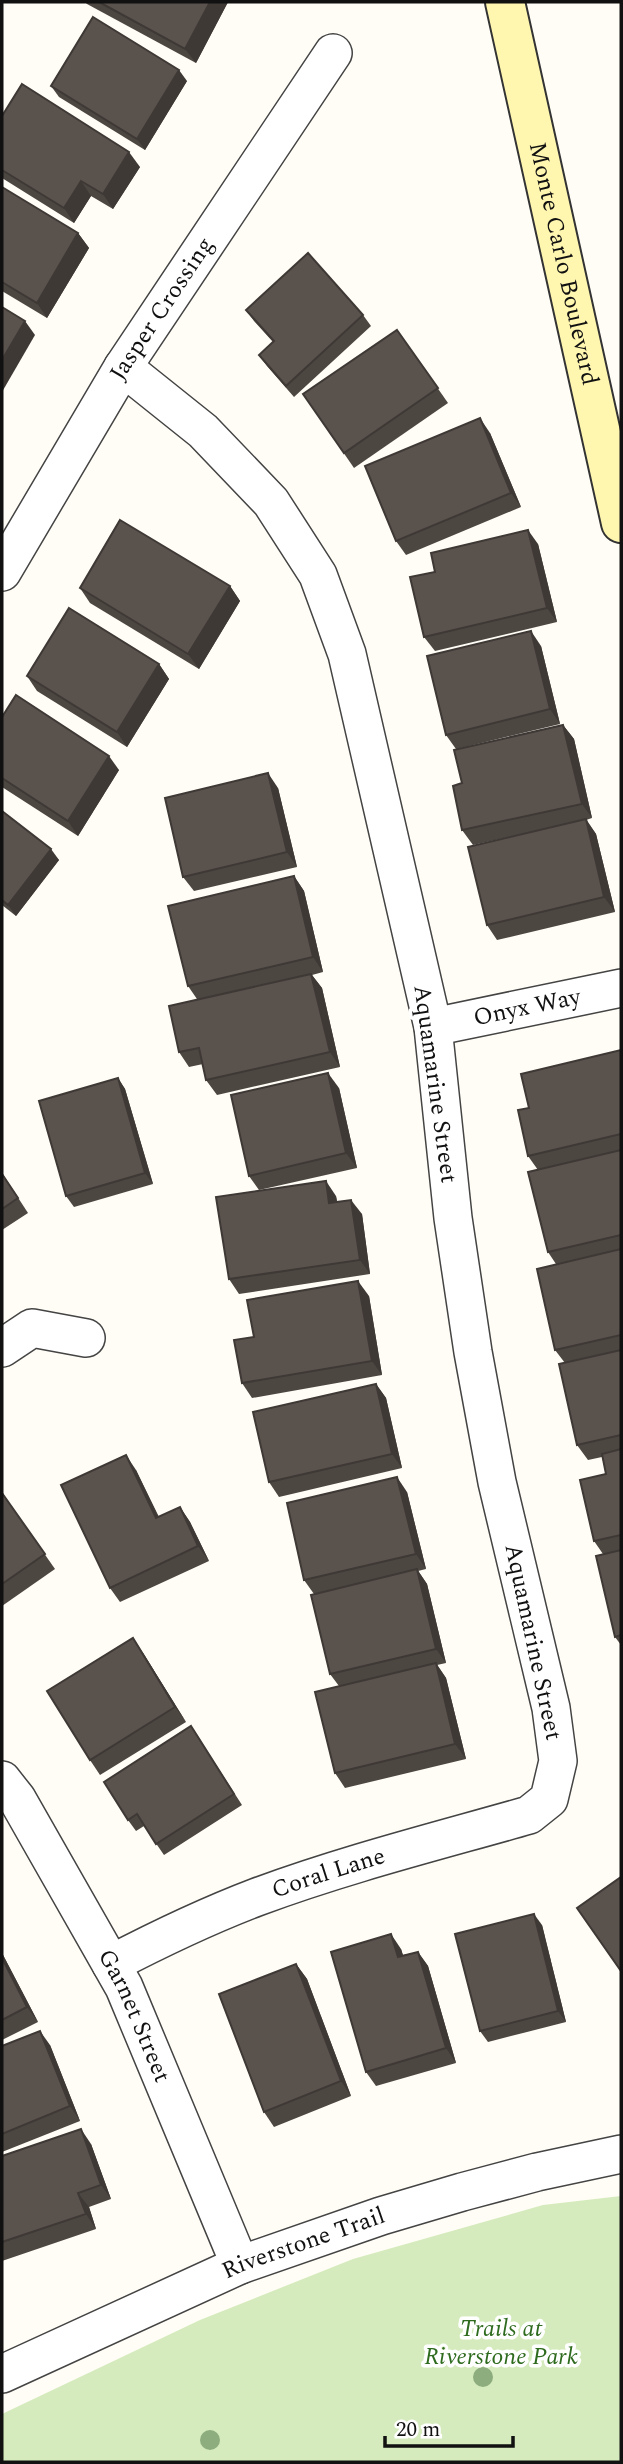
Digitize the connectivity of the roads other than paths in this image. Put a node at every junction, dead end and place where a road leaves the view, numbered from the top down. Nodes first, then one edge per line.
1 (505, 2) edge
2 (333, 53) dead end
3 (123, 367) junction
4 (621, 523) edge
5 (2, 572) edge
6 (621, 988) edge
7 (433, 1027) junction
8 (86, 1338) dead end
9 (2, 1348) edge
10 (2, 1780) edge
11 (549, 1799) joint
12 (111, 1964) junction
13 (621, 2154) edge
14 (240, 2265) junction
15 (2, 2374) edge

1 - 4 main road, Monte Carlo Boulevard
2 - 3 street, Jasper Crossing
3 - 5 street, Jasper Crossing
3 - 7 street, Aquamarine Street
6 - 7 street, Onyx Way
7 - 11 street, Aquamarine Street
8 - 9 street
10 - 12 street, Garnet Street
11 - 12 street, Coral Lane
12 - 14 street, Garnet Street
13 - 14 street, Riverstone Trail
14 - 15 street, Riverstone Trail

